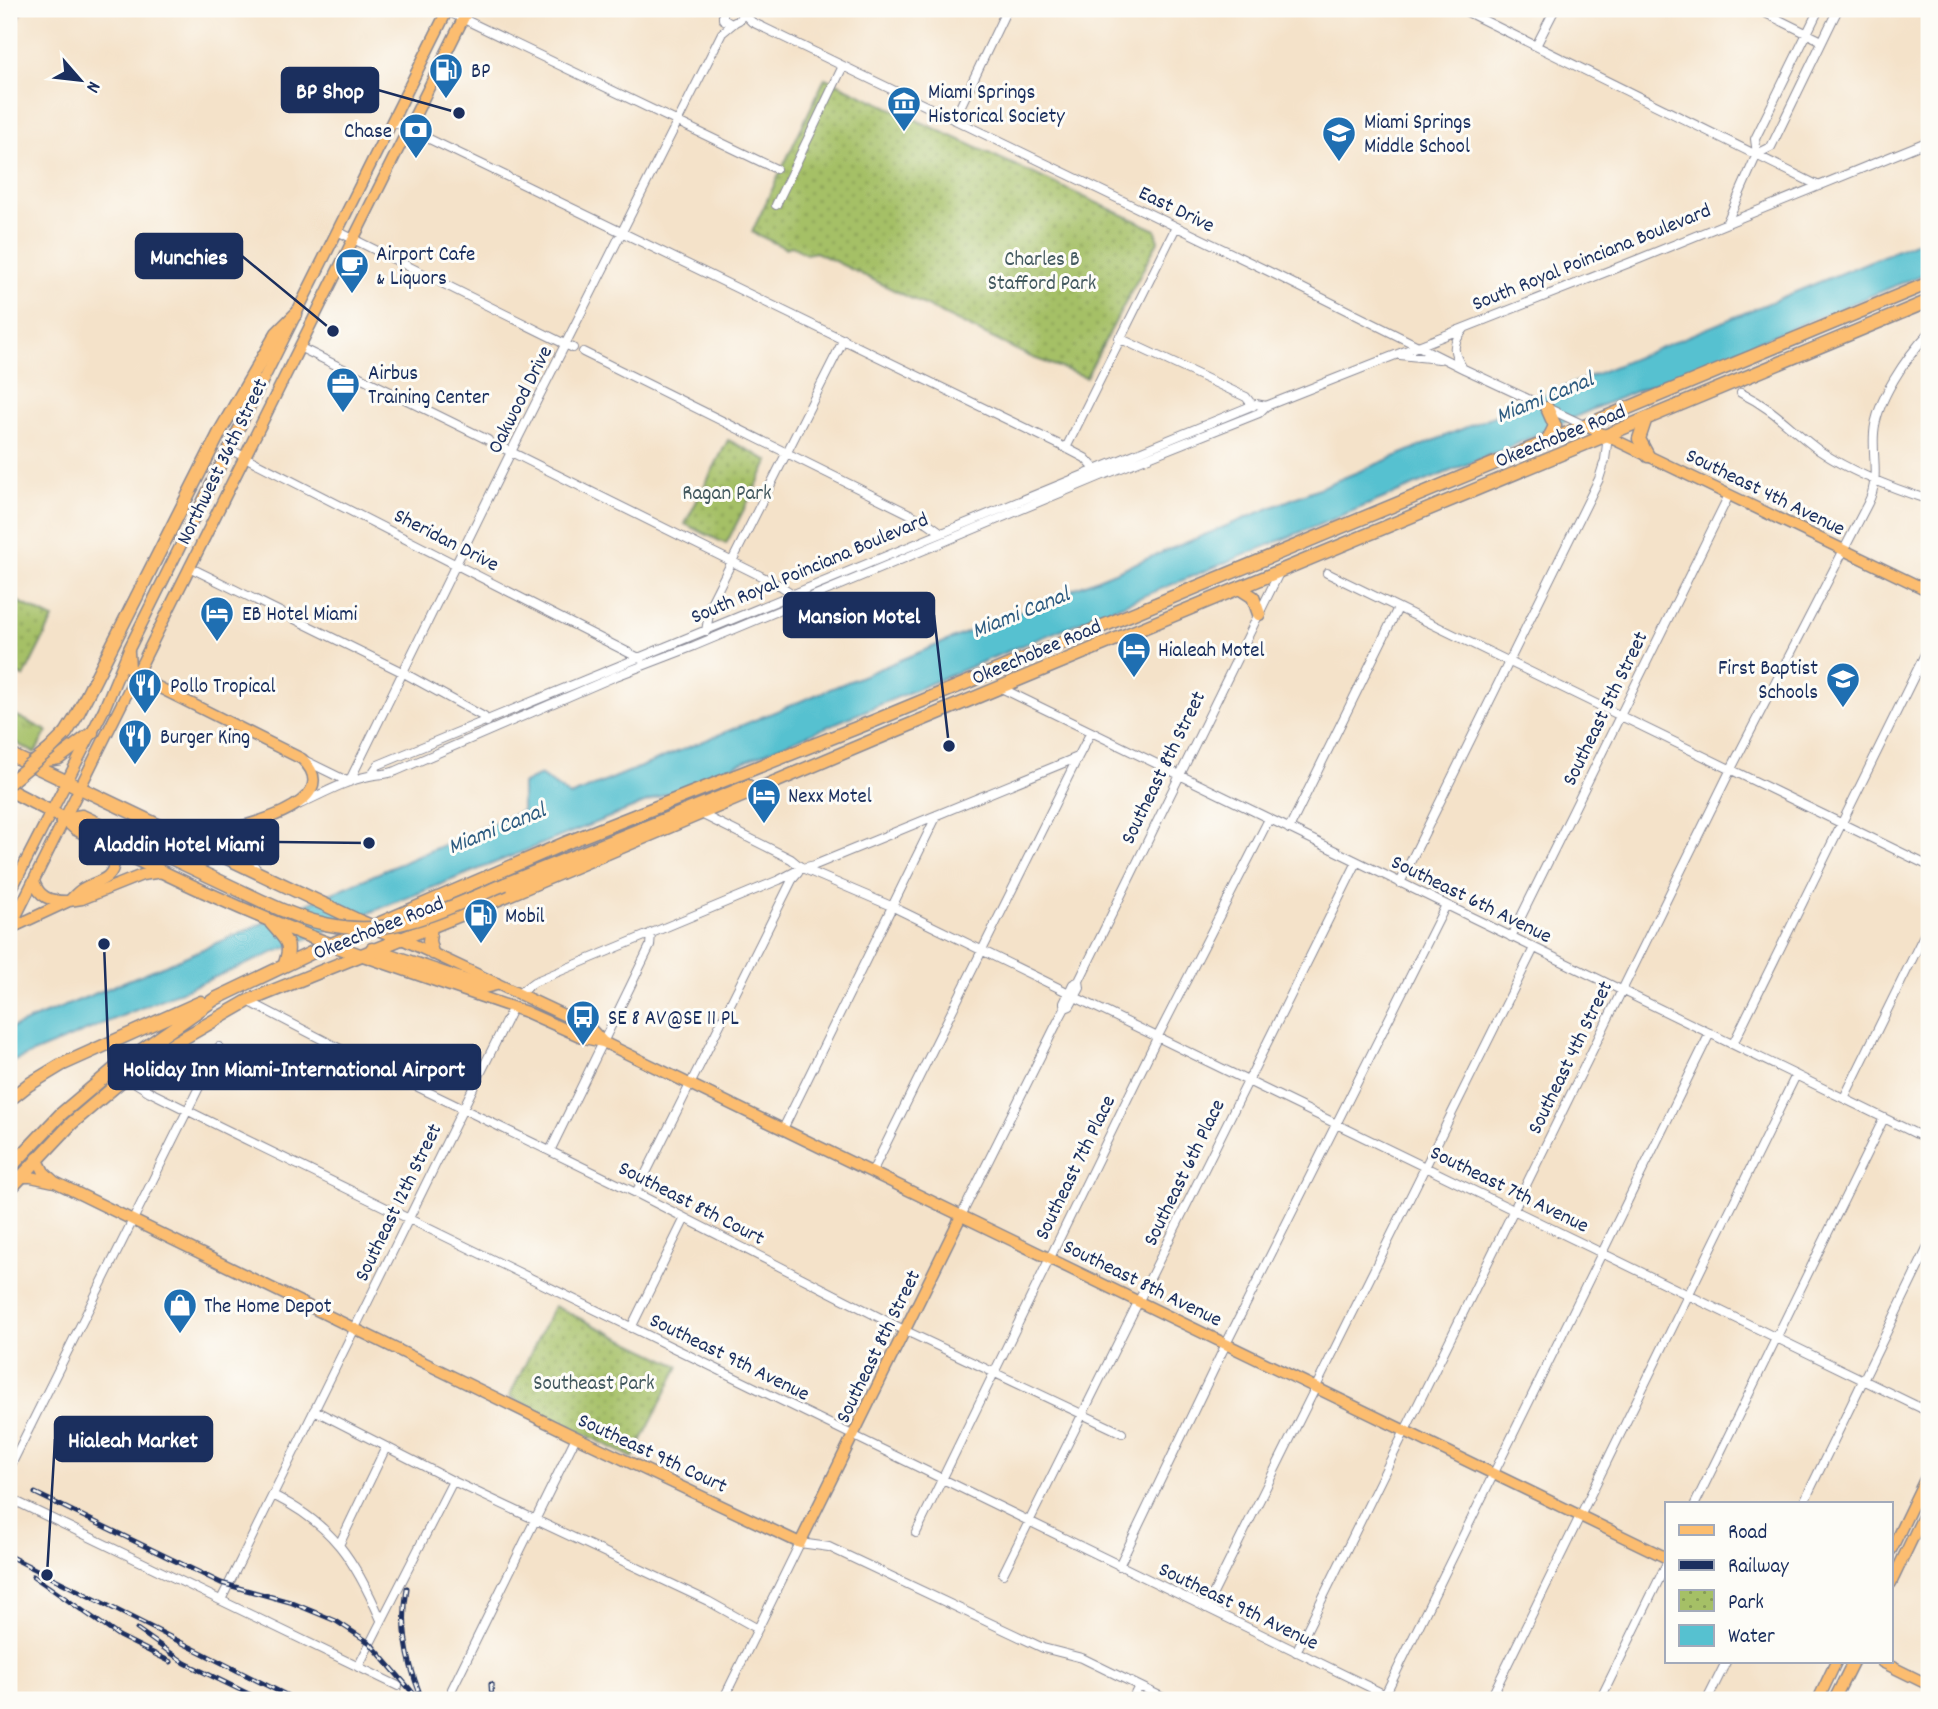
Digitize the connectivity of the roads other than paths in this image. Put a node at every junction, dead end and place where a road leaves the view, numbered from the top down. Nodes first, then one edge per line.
1 (1007, 9) edge
2 (1461, 9) edge
3 (1555, 9) edge
4 (1757, 9) edge
5 (1819, 9) edge
6 (1838, 9) edge
7 (448, 10) edge
8 (741, 10) edge
9 (721, 13) edge
10 (466, 14) edge
11 (752, 22) junction
12 (736, 23) junction
13 (722, 33) junction
14 (1807, 33) junction
15 (1822, 41) junction
16 (1536, 46) junction
17 (843, 66) junction
18 (954, 120) junction
19 (392, 121) junction
20 (678, 121) junction
21 (408, 129) junction
22 (1929, 141) edge
23 (1757, 154) junction
24 (776, 169) dead end
25 (1819, 186) junction
26 (776, 205) dead end
27 (1727, 222) junction
28 (1176, 227) junction
29 (338, 231) junction
30 (623, 232) junction
31 (353, 239) junction
32 (1929, 283) edge
33 (1929, 301) edge
34 (298, 311) junction
35 (1466, 327) junction
36 (1929, 333) edge
37 (1119, 338) junction
38 (844, 339) junction
39 (299, 346) junction
40 (570, 346) junction
41 (1418, 346) junction
42 (583, 352) dead end
43 (1394, 355) junction
44 (1446, 360) junction
45 (1464, 369) junction
46 (1741, 393) dead end
47 (1266, 405) junction
48 (1253, 406) junction
49 (1547, 408) junction
50 (1645, 421) junction
51 (1580, 424) junction
52 (1608, 436) junction
53 (488, 440) dead end
54 (1547, 442) junction
55 (501, 447) dead end
56 (1066, 448) junction
57 (229, 449) junction
58 (511, 452) junction
59 (785, 453) junction
60 (1648, 456) junction
61 (244, 457) junction
62 (1098, 472) junction
63 (1875, 479) junction
64 (1729, 495) junction
65 (1929, 500) edge
66 (942, 533) junction
67 (1309, 540) junction
68 (182, 543) junction
69 (1843, 550) junction
70 (457, 563) junction
71 (730, 563) junction
72 (190, 567) junction
73 (1280, 571) junction
74 (1327, 573) dead end
75 (1239, 588) junction
76 (1929, 591) edge
77 (794, 595) junction
78 (1398, 608) junction
79 (1259, 614) junction
80 (706, 631) junction
81 (1929, 646) edge
82 (129, 649) junction
83 (645, 661) junction
84 (1510, 662) junction
85 (402, 672) junction
86 (136, 676) junction
87 (999, 687) junction
88 (1620, 715) junction
89 (487, 722) junction
90 (1091, 732) junction
91 (92, 733) junction
92 (853, 748) junction
93 (9, 754) edge
94 (1078, 757) junction
95 (302, 759) junction
96 (29, 763) junction
97 (1731, 769) junction
98 (371, 775) junction
99 (1179, 775) junction
100 (67, 782) junction
101 (349, 782) junction
102 (9, 783) edge
103 (80, 788) junction
104 (9, 790) edge
105 (298, 805) junction
106 (51, 811) junction
107 (701, 814) junction
108 (937, 815) junction
109 (65, 818) junction
110 (268, 818) junction
111 (1269, 819) junction
112 (1842, 823) junction
113 (1289, 829) junction
114 (186, 840) junction
115 (106, 845) junction
116 (1357, 862) junction
117 (1929, 866) edge
118 (802, 868) junction
119 (163, 872) junction
120 (260, 875) junction
121 (16, 878) junction
122 (34, 881) junction
123 (1400, 883) junction
124 (9, 894) edge
125 (69, 901) junction
126 (1446, 905) junction
127 (891, 906) junction
128 (264, 918) junction
129 (1929, 925) edge
130 (371, 926) junction
131 (431, 927) junction
132 (9, 929) edge
133 (651, 933) junction
134 (1511, 937) junction
135 (402, 939) junction
136 (330, 945) junction
137 (1534, 948) junction
138 (375, 950) junction
139 (982, 950) junction
140 (432, 953) junction
141 (360, 955) junction
142 (284, 966) junction
143 (496, 984) junction
144 (1622, 990) junction
145 (518, 994) junction
146 (1072, 995) junction
147 (215, 999) junction
148 (248, 1001) junction
149 (513, 1007) junction
150 (1710, 1033) junction
151 (1158, 1036) junction
152 (603, 1042) junction
153 (1733, 1044) junction
154 (219, 1046) dead end
155 (1797, 1075) junction
156 (126, 1077) junction
157 (1249, 1080) junction
158 (691, 1084) junction
159 (1844, 1098) junction
160 (9, 1100) edge
161 (463, 1108) junction
162 (187, 1110) junction
163 (1884, 1118) junction
164 (1336, 1122) junction
165 (47, 1127) junction
166 (783, 1129) junction
167 (1929, 1140) edge
168 (550, 1151) junction
169 (37, 1158) junction
170 (1426, 1166) junction
171 (872, 1172) junction
172 (14, 1173) edge
173 (55, 1182) junction
174 (9, 1190) edge
175 (636, 1193) junction
176 (1514, 1209) junction
177 (961, 1216) junction
178 (685, 1218) junction
179 (408, 1219) junction
180 (133, 1220) junction
181 (1929, 1245) edge
182 (1601, 1252) junction
183 (1049, 1258) junction
184 (1689, 1296) junction
185 (1139, 1301) junction
186 (355, 1328) junction
187 (631, 1328) junction
188 (906, 1331) junction
189 (1776, 1338) junction
190 (1226, 1344) junction
191 (994, 1372) junction
192 (1864, 1381) junction
193 (1316, 1387) junction
194 (314, 1410) junction
195 (1929, 1412) edge
196 (1083, 1414) junction
197 (1406, 1431) junction
198 (1122, 1433) dead end
199 (854, 1436) junction
200 (576, 1437) junction
201 (386, 1447) junction
202 (9, 1469) edge
203 (1929, 1471) edge
204 (1494, 1474) junction
205 (942, 1478) junction
206 (453, 1481) junction
207 (273, 1495) junction
208 (9, 1498) edge
209 (1696, 1502) edge
210 (1804, 1502) edge
211 (1929, 1504) edge
212 (1582, 1516) junction
213 (536, 1519) junction
214 (1029, 1523) junction
215 (916, 1532) dead end
216 (340, 1543) junction
217 (800, 1543) junction
218 (1892, 1548) edge
219 (1665, 1557) edge
220 (1119, 1566) junction
221 (1665, 1567) edge
222 (1003, 1574) dead end
223 (1892, 1581) edge
224 (221, 1600) junction
225 (1206, 1608) junction
226 (381, 1620) junction
227 (758, 1629) junction
228 (1296, 1652) junction
229 (1725, 1664) edge
230 (1835, 1664) edge
231 (1852, 1664) edge
232 (1886, 1664) edge
233 (358, 1667) junction
234 (1929, 1685) edge
235 (398, 1686) dead end
236 (1139, 1686) junction
237 (452, 1689) dead end
238 (1385, 1695) junction
239 (723, 1700) edge
240 (1132, 1700) edge
241 (1168, 1700) edge
242 (1396, 1700) edge
243 (1490, 1700) edge
244 (1600, 1700) edge
245 (1707, 1700) edge
246 (1818, 1700) edge
247 (1834, 1700) edge

1 - 18 street
2 - 16 street
3 - 16 street
4 - 14 street
5 - 14 street
6 - 15 street
7 - 10 street
7 - 19 main road, Northwest 36th Street
8 - 11 street, East Drive
8 - 12 street
9 - 12 street, East Drive
9 - 13 street, Oakwood Drive
10 - 20 street
10 - 21 main road, Northwest 36th Street
11 - 12 street, East Drive
11 - 17 street, East Drive
12 - 13 street, Oakwood Drive
13 - 20 street, Oakwood Drive
14 - 15 street
14 - 23 street
15 - 23 street
16 - 23 street
17 - 18 street, East Drive
17 - 26 street
18 - 28 street, East Drive
19 - 21 street
19 - 29 main road, Northwest 36th Street
20 - 24 street
20 - 30 street, Oakwood Drive
21 - 30 street
21 - 31 main road, Northwest 36th Street
22 - 25 street, South Royal Poinciana Boulevard
23 - 25 street
23 - 27 street
25 - 27 street, South Royal Poinciana Boulevard
27 - 35 street, South Royal Poinciana Boulevard
28 - 37 street
28 - 41 street, East Drive
29 - 31 street
29 - 34 main road, Northwest 36th Street
30 - 38 street
30 - 40 street, Oakwood Drive
31 - 39 main road, Northwest 36th Street
31 - 40 street
32 - 51 highway, Okeechobee Road
33 - 50 highway, Okeechobee Road
34 - 39 main road
34 - 57 main road, Northwest 36th Street
34 - 102 highway, bridge
35 - 41 street, South Royal Poinciana Boulevard
35 - 45 street
36 - 63 street
37 - 48 street
37 - 56 street
38 - 56 street
38 - 59 street
39 - 53 street
39 - 61 main road, Northwest 36th Street
40 - 58 street, Oakwood Drive
41 - 43 street, South Royal Poinciana Boulevard
41 - 44 street, East Drive
42 - 59 street
43 - 44 street
43 - 47 street, South Royal Poinciana Boulevard
44 - 45 street, East Drive
45 - 49 street, East Drive
46 - 63 street
47 - 48 street, South Royal Poinciana Boulevard
47 - 62 street, South Royal Poinciana Boulevard
48 - 62 street, South Royal Poinciana Boulevard
49 - 51 street, East Drive
49 - 54 highway
50 - 52 highway, Okeechobee Road
50 - 60 highway
51 - 52 main road, Southeast 4th Avenue
51 - 54 highway, Okeechobee Road
52 - 60 main road, Southeast 4th Avenue
52 - 73 highway, Okeechobee Road
52 - 84 street
54 - 67 highway, Okeechobee Road
55 - 58 street
56 - 62 street
57 - 61 street, Sheridan Drive
57 - 68 main road, Northwest 36th Street
58 - 70 street, Oakwood Drive
58 - 71 street
59 - 66 street
59 - 71 street
60 - 64 main road, Southeast 4th Avenue
61 - 70 street, Sheridan Drive
61 - 72 main road, Northwest 36th Street
62 - 66 street, South Royal Poinciana Boulevard
62 - 83 street, South Royal Poinciana Boulevard
63 - 65 street
63 - 69 street, Southeast 4th Street
64 - 69 main road, Southeast 4th Avenue
64 - 88 street, Southeast 5th Street
66 - 77 street, South Royal Poinciana Boulevard
67 - 73 highway
67 - 130 highway, Okeechobee Road
68 - 72 main road
68 - 82 main road, Northwest 36th Street
69 - 76 main road, Southeast 4th Avenue
69 - 97 street, Southeast 4th Street
70 - 83 street, Sheridan Drive
70 - 85 street, Oakwood Drive
71 - 77 street
71 - 80 street
72 - 85 street
72 - 86 main road, Northwest 36th Street
73 - 75 highway, Okeechobee Road
73 - 79 street, Southeast 8th Street
74 - 78 street
75 - 79 highway
75 - 87 highway, Okeechobee Road
77 - 80 street, South Royal Poinciana Boulevard
78 - 84 street
78 - 113 street
79 - 99 street, Southeast 8th Street
80 - 83 street, South Royal Poinciana Boulevard
81 - 112 street
82 - 86 main road
82 - 91 main road, Northwest 36th Street
83 - 89 street, South Royal Poinciana Boulevard
83 - 98 street, South Royal Poinciana Boulevard
84 - 88 street
84 - 123 street
85 - 89 street
85 - 101 street, Oakwood Drive
86 - 95 main road
86 - 103 main road, Northwest 36th Street
87 - 90 street, Southeast 6th Avenue
87 - 92 highway, Okeechobee Road
88 - 97 street
88 - 134 street, Southeast 5th Street
89 - 98 street, South Royal Poinciana Boulevard
90 - 94 street
90 - 99 street, Southeast 6th Avenue
91 - 96 highway
91 - 100 main road, Northwest 36th Street
92 - 107 highway, Okeechobee Road
92 - 109 highway, bridge
93 - 96 highway
94 - 108 street
94 - 139 street
95 - 101 street
95 - 105 main road
96 - 100 highway
97 - 112 street
97 - 144 street, Southeast 4th Street
98 - 101 street, South Royal Poinciana Boulevard
99 - 111 street, Southeast 6th Avenue
99 - 146 street, Southeast 8th Street
100 - 103 highway
100 - 106 main road, Northwest 36th Street
101 - 105 street, South Royal Poinciana Boulevard
103 - 109 main road, Northwest 36th Street
103 - 114 highway
104 - 106 highway
105 - 110 main road, South Royal Poinciana Boulevard
106 - 109 highway
106 - 121 main road, Northwest 36th Street
107 - 118 street, Southeast 7th Avenue
107 - 131 highway, Okeechobee Road
108 - 118 street
108 - 127 street
109 - 115 highway
109 - 122 main road, Northwest 36th Street
110 - 114 main road, South Royal Poinciana Boulevard
110 - 120 street
111 - 113 street, Southeast 6th Avenue
111 - 151 street, Southeast 7th Place
112 - 117 street
112 - 153 street
113 - 116 street, Southeast 6th Avenue
114 - 120 highway
115 - 119 highway
115 - 125 main road
116 - 123 street, Southeast 6th Avenue
116 - 157 street, Southeast 6th Place
118 - 127 street, Southeast 7th Avenue
118 - 133 street
118 - 158 street
119 - 125 main road
119 - 128 highway
120 - 130 highway
121 - 124 main road, Northwest 36th Street
121 - 132 main road
122 - 125 main road
122 - 132 main road, Northwest 36th Street
123 - 126 street, Southeast 6th Avenue
125 - 132 main road
126 - 134 street, Southeast 6th Avenue
126 - 164 street
127 - 139 street, Southeast 7th Avenue
127 - 166 street
128 - 136 highway
128 - 142 highway
129 - 159 street
130 - 135 highway
130 - 136 highway, Okeechobee Road
131 - 135 highway, Okeechobee Road
131 - 140 highway
133 - 145 street
133 - 152 street
134 - 137 street, Southeast 6th Avenue
135 - 138 highway, Okeechobee Road
135 - 140 main road
136 - 138 highway
136 - 141 highway
136 - 142 highway, Okeechobee Road
137 - 144 street, Southeast 6th Avenue
137 - 170 street
138 - 141 highway, Okeechobee Road
138 - 143 highway
139 - 146 street, Southeast 7th Avenue
139 - 171 street
140 - 143 main road
141 - 148 highway, Okeechobee Road
141 - 149 main road
142 - 147 highway, Okeechobee Road
143 - 145 main road
144 - 150 street, Southeast 6th Avenue
144 - 176 street, Southeast 4th Street
145 - 152 main road
146 - 151 street, Southeast 7th Avenue
146 - 177 street, Southeast 8th Street
147 - 160 highway
147 - 165 highway, Okeechobee Road
148 - 156 highway, Okeechobee Road
148 - 161 street, Southeast 8th Court
149 - 152 main road
149 - 161 street, Southeast 12th Street
150 - 153 street, Southeast 6th Avenue
150 - 182 street
151 - 157 street, Southeast 7th Avenue
151 - 183 street, Southeast 7th Place
152 - 158 main road, Southeast 8th Avenue
152 - 168 street
153 - 155 street, Southeast 6th Avenue
154 - 162 street
155 - 159 street, Southeast 6th Avenue
155 - 184 street
156 - 162 street, Southeast 9th Avenue
156 - 169 highway, Okeechobee Road
157 - 164 street, Southeast 7th Avenue
157 - 185 street, Southeast 6th Place
158 - 166 main road, Southeast 8th Avenue
158 - 175 street
159 - 163 street, Southeast 6th Avenue
161 - 168 street, Southeast 8th Court
161 - 179 street, Southeast 12th Street
162 - 179 street, Southeast 9th Avenue
162 - 180 street
163 - 167 street, Southeast 6th Avenue
163 - 189 street
164 - 170 street, Southeast 7th Avenue
164 - 190 street
165 - 169 highway
165 - 172 highway, Okeechobee Road
166 - 171 main road, Southeast 8th Avenue
168 - 175 street, Southeast 8th Court
169 - 172 highway, Okeechobee Road
169 - 173 main road, Southeast 9th Court
170 - 176 street, Southeast 7th Avenue
170 - 193 street
171 - 177 main road, Southeast 8th Avenue
172 - 173 main road, Southeast 9th Court
172 - 174 highway, Okeechobee Road
173 - 180 main road, Southeast 9th Court
175 - 178 street, Southeast 8th Court
176 - 182 street, Southeast 7th Avenue
176 - 197 street, Southeast 4th Street
177 - 183 main road, Southeast 8th Avenue
177 - 188 main road, Southeast 8th Street
178 - 187 street
178 - 188 street, Southeast 8th Court
179 - 186 street, Southeast 12th Street
179 - 187 street, Southeast 9th Avenue
180 - 186 main road, Southeast 9th Court
180 - 202 street
181 - 192 street
182 - 184 street, Southeast 7th Avenue
182 - 204 street
183 - 185 main road, Southeast 8th Avenue
183 - 191 street, Southeast 7th Place
184 - 189 street, Southeast 7th Avenue
184 - 212 street
185 - 190 main road, Southeast 8th Avenue
185 - 196 street, Southeast 6th Place
186 - 194 street, Southeast 12th Street
186 - 200 main road, Southeast 9th Court
187 - 199 street, Southeast 9th Avenue
188 - 191 street, Southeast 8th Court
188 - 199 main road, Southeast 8th Street
189 - 192 street, Southeast 7th Avenue
189 - 209 street
190 - 193 main road, Southeast 8th Avenue
190 - 220 street
191 - 196 street, Southeast 8th Court
191 - 205 street, Southeast 7th Place
192 - 195 street, Southeast 7th Avenue
192 - 210 street
193 - 197 main road, Southeast 8th Avenue
193 - 225 street
194 - 201 street
194 - 207 street, Southeast 12th Street
196 - 198 street, Southeast 8th Court
196 - 214 street, Southeast 6th Place
197 - 204 main road, Southeast 8th Avenue
197 - 228 street, Southeast 4th Street
199 - 205 street, Southeast 9th Avenue
199 - 217 main road, Southeast 8th Street
200 - 213 street
200 - 217 main road, Southeast 9th Court
201 - 206 street
201 - 216 street
203 - 218 main road
204 - 212 main road, Southeast 8th Avenue
204 - 238 street
205 - 214 street, Southeast 9th Avenue
205 - 215 street, Southeast 7th Place
206 - 213 street
206 - 226 street
207 - 216 street
207 - 224 street, Southeast 12th Street
208 - 224 street
211 - 223 main road
212 - 219 main road, Southeast 8th Avenue
212 - 243 street
213 - 227 street
213 - 237 street
214 - 220 street, Southeast 9th Avenue
214 - 222 street, Southeast 6th Place
216 - 226 street
217 - 227 street, Southeast 8th Street
217 - 236 street, Southeast 9th Court
220 - 225 street, Southeast 9th Avenue
221 - 244 street
224 - 233 street
225 - 228 street, Southeast 9th Avenue
226 - 233 street
227 - 239 street, Southeast 8th Street
228 - 238 street, Southeast 9th Avenue
229 - 245 street
230 - 246 main road
231 - 247 main road
232 - 234 main road
233 - 235 street
236 - 240 street
236 - 241 street, Southeast 9th Court
238 - 242 street, Southeast 9th Avenue

